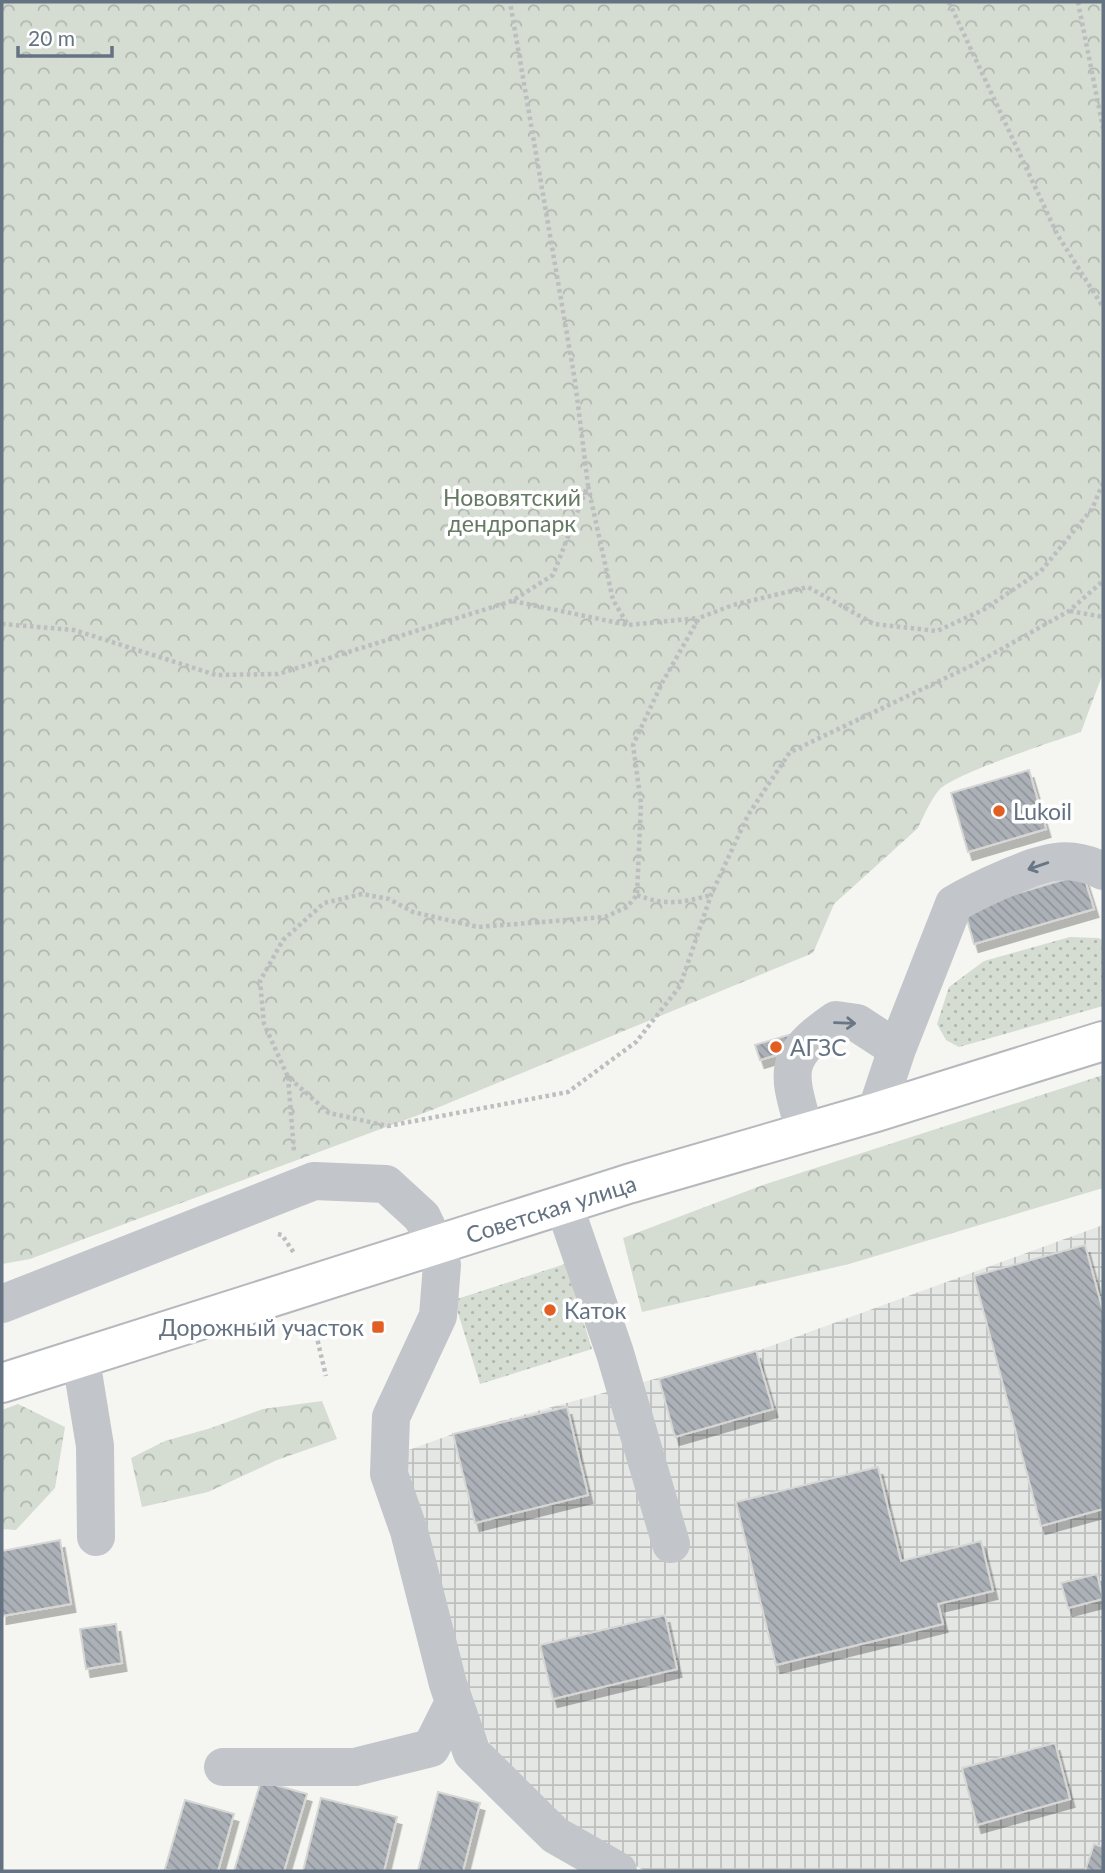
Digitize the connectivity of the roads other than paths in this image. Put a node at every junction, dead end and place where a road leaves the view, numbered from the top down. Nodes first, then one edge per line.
1 (1103, 871) edge
2 (1103, 1041) edge
3 (897, 1049) junction
4 (876, 1112) junction
5 (805, 1133) junction
6 (564, 1205) junction
7 (436, 1246) junction
8 (2, 1304) edge
9 (81, 1360) junction
10 (2, 1383) edge
11 (96, 1537) dead end
12 (671, 1544) dead end
13 (454, 1702) junction
14 (223, 1767) dead end
15 (618, 1871) edge

1 -> 3 lane
2 - 4 main road, Советская улица
3 - 4 lane
5 -> 3 lane
4 - 5 main road, Советская улица
5 - 6 main road, Советская улица
6 - 7 main road, Советская улица
6 - 12 lane
7 - 8 lane
7 - 9 main road, Советская улица
7 - 13 lane
9 - 10 main road, Советская улица
9 - 11 lane
13 - 14 lane
13 - 15 lane

